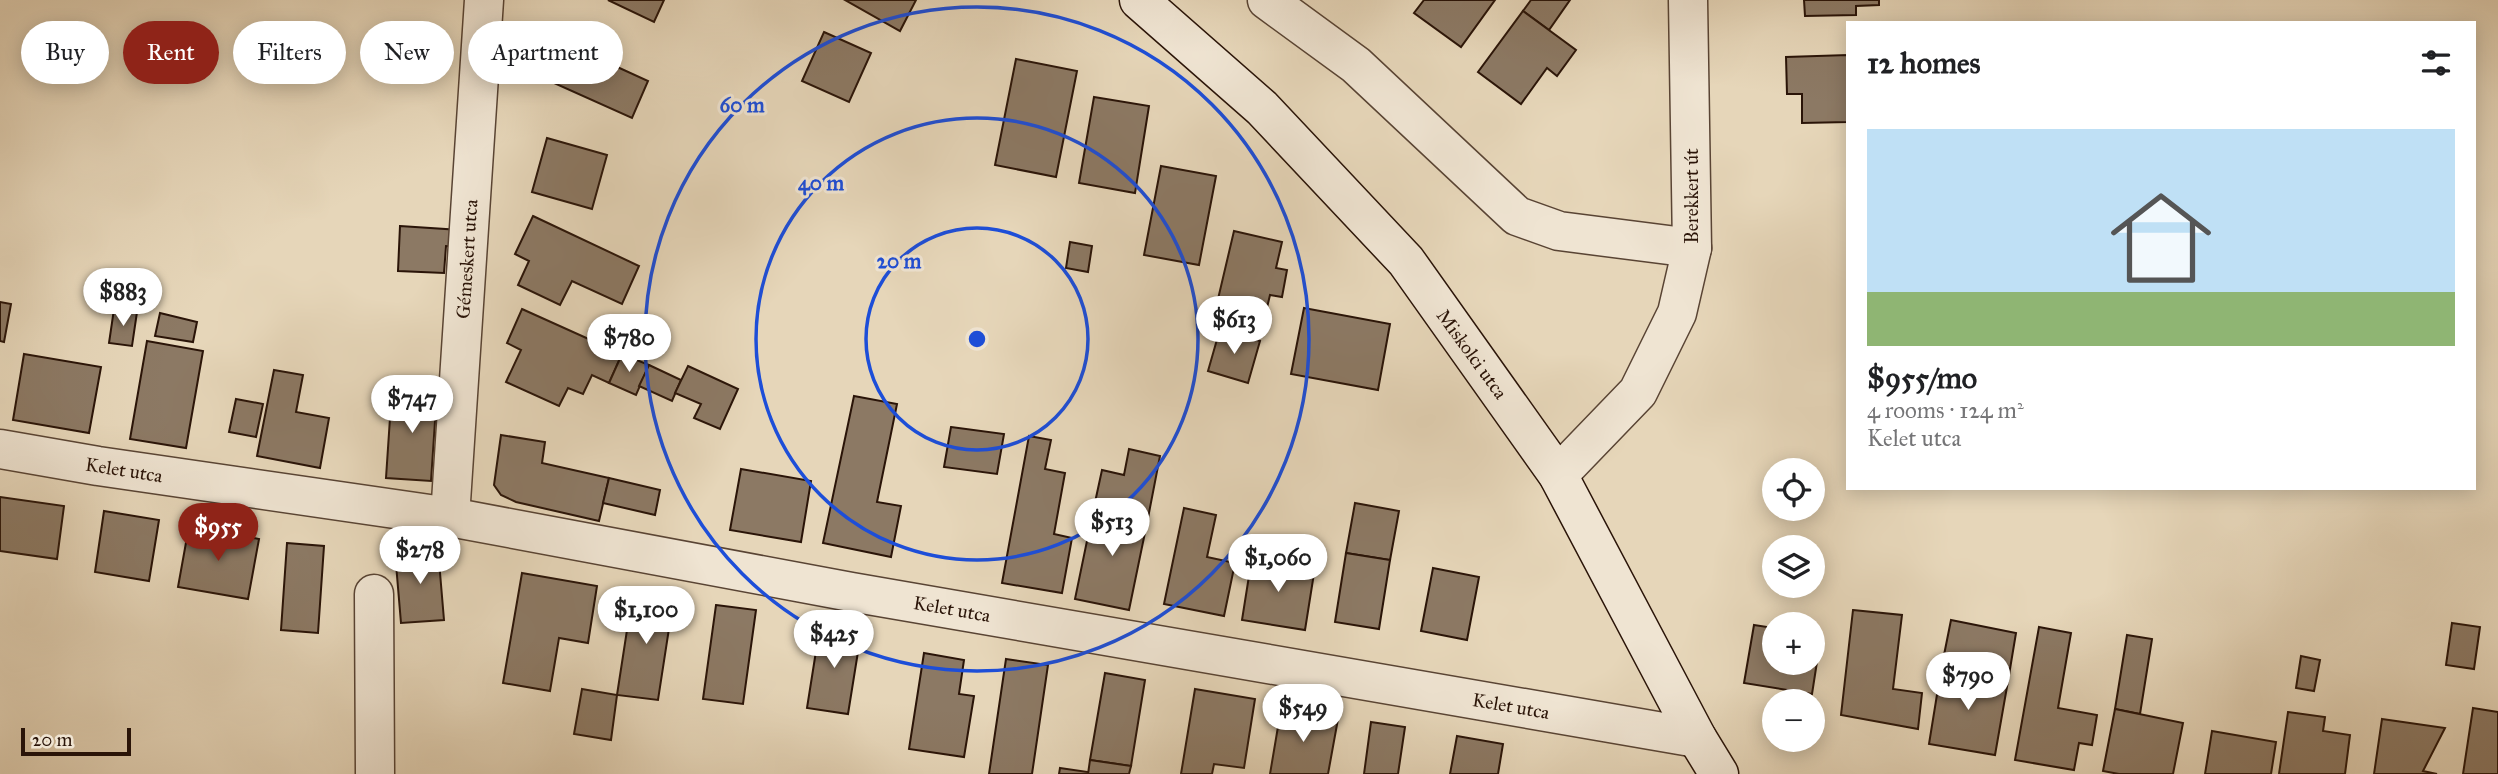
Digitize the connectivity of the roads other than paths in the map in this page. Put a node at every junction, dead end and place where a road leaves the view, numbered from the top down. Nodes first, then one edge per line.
1 (484, 0) edge
2 (1139, 0) edge
3 (1267, 0) edge
4 (1688, 0) edge
5 (1692, 248) junction
6 (0, 449) edge
7 (1558, 475) junction
8 (450, 517) junction
9 (374, 594) dead end
10 (1697, 738) junction
11 (1727, 773) edge
12 (375, 774) edge

1 - 8 street, Gémeskert utca
2 - 7 street, Miskolci utca
3 - 5 street
4 - 5 street, Berekkert út
5 - 7 street, Berekkert út
6 - 8 street, Kelet utca
7 - 10 street, Miskolci utca
8 - 10 street, Kelet utca
9 - 12 street
10 - 11 street, Miskolci utca

